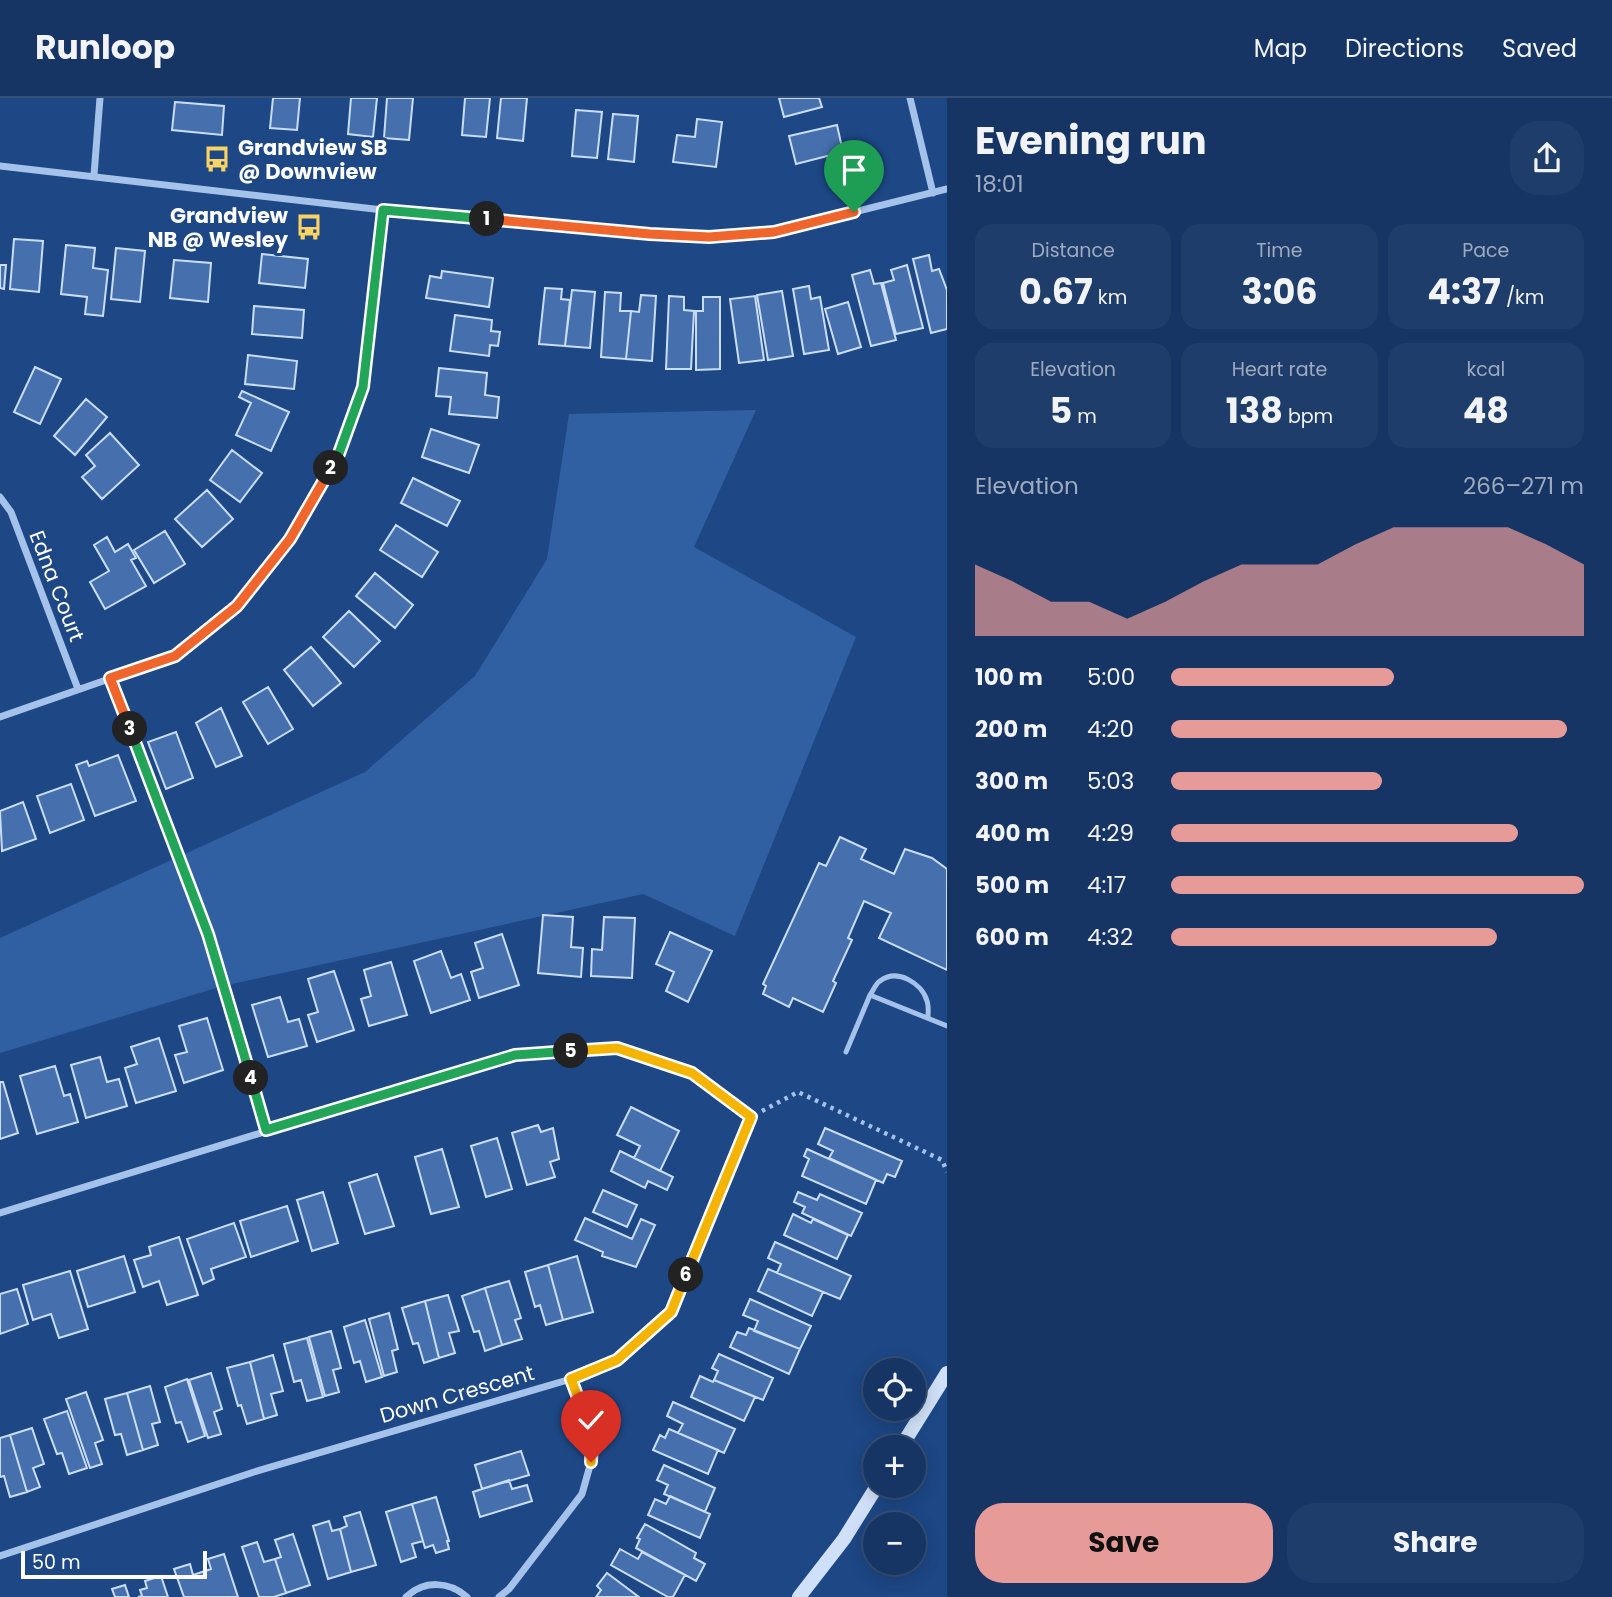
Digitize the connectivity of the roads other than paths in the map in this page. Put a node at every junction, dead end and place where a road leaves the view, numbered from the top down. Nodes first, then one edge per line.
1 (100, 98) edge
2 (910, 98) edge
3 (0, 166) edge
4 (94, 175) junction
5 (947, 189) edge
6 (933, 193) junction
7 (383, 210) junction
8 (0, 497) edge
9 (78, 689) junction
10 (0, 717) edge
11 (870, 995) junction
12 (928, 1018) junction
13 (947, 1026) edge
14 (846, 1052) dead end
15 (0, 1213) edge
16 (947, 1373) edge
17 (571, 1379) junction
18 (908, 1435) edge
19 (870, 1498) edge
20 (0, 1556) edge
21 (406, 1597) edge
22 (467, 1597) edge
23 (499, 1597) edge
24 (799, 1597) edge

1 - 4 street
2 - 6 street
3 - 4 street
4 - 7 street
5 - 6 street
6 - 7 street
7 - 9 street
8 - 9 street, Edna Court
9 - 10 street
11 - 12 lane
11 - 12 lane
11 - 14 lane
12 - 13 lane
15 - 17 street, Down Crescent
16 - 18 main road
17 - 20 street, Down Crescent
17 - 23 street
19 - 24 main road
21 - 22 street

